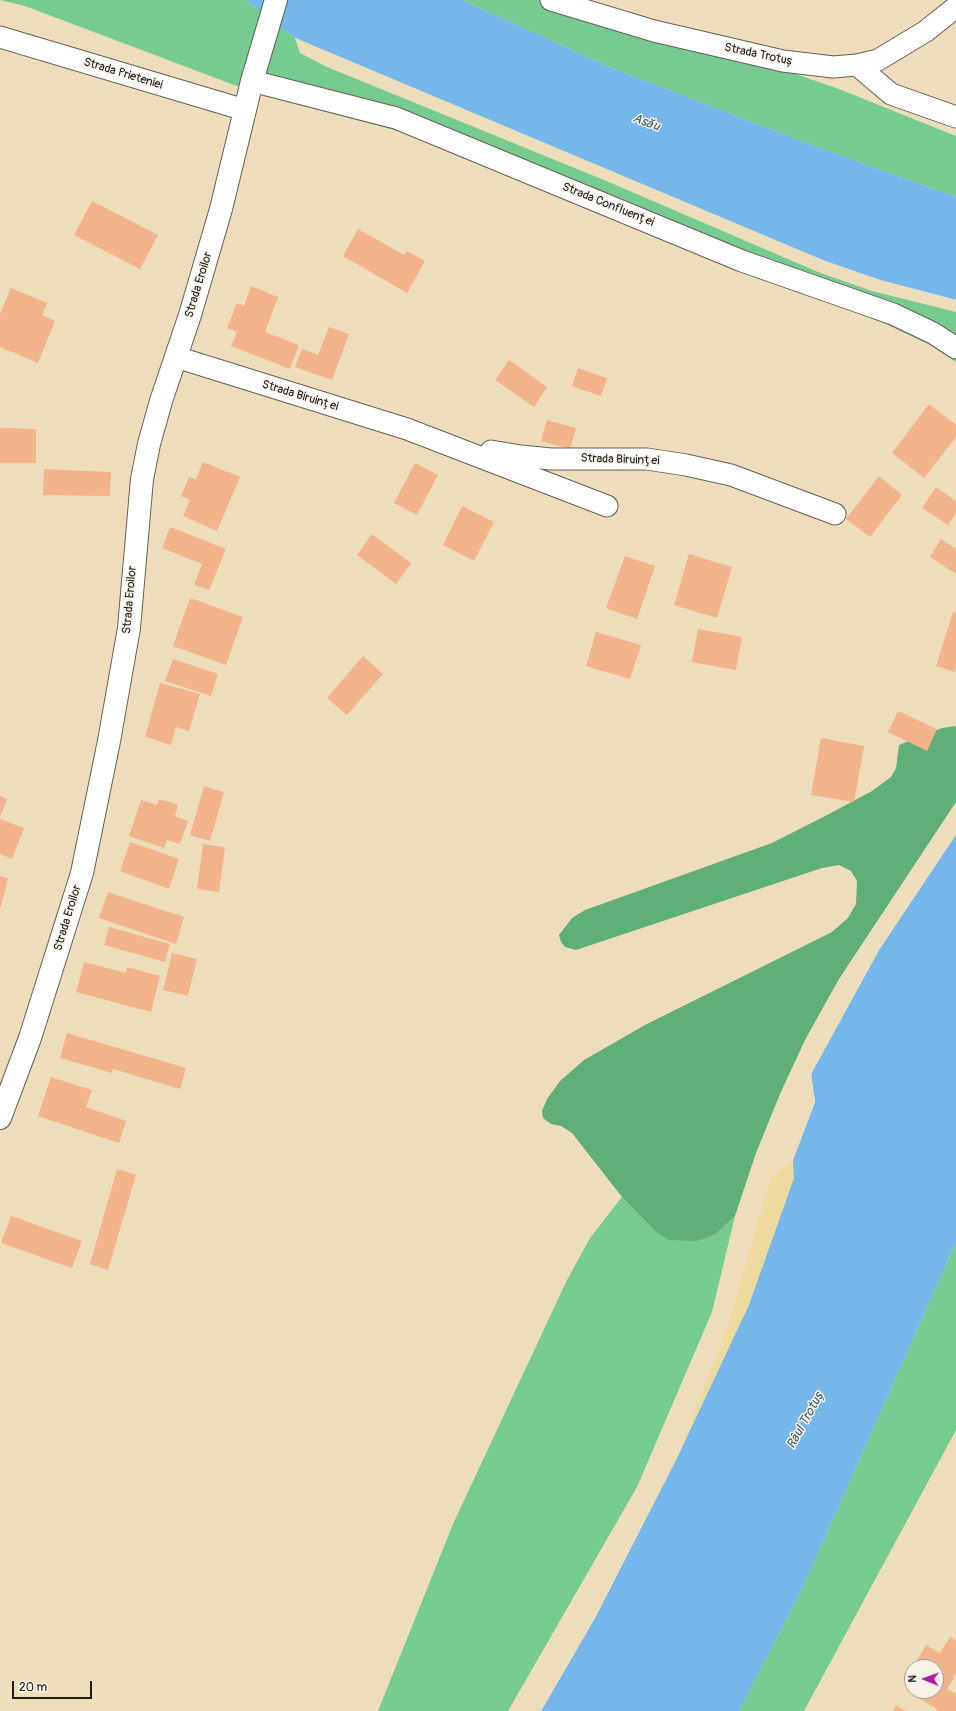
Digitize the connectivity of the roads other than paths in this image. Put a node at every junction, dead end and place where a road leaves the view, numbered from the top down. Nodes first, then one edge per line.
1 (276, 0) edge
2 (551, 0) edge
3 (956, 7) edge
4 (0, 37) edge
5 (857, 65) junction
6 (252, 81) junction
7 (245, 110) junction
8 (956, 116) edge
9 (956, 348) edge
10 (176, 357) junction
11 (447, 443) junction
12 (607, 506) dead end
13 (835, 514) dead end
14 (0, 1118) edge

1 - 6 main road, Strada Eroilor
2 - 5 street, Strada Trotuș
3 - 5 street, Strada Trotuș
4 - 7 street, Strada Prieteniei
5 - 8 street
6 - 7 main road, Strada Eroilor
6 - 9 street, Strada Confluenței
7 - 10 main road, Strada Eroilor
10 - 11 street, Strada Biruinței
10 - 14 main road, Strada Eroilor
11 - 12 street, Strada Biruinței
11 - 13 street, Strada Biruinței

